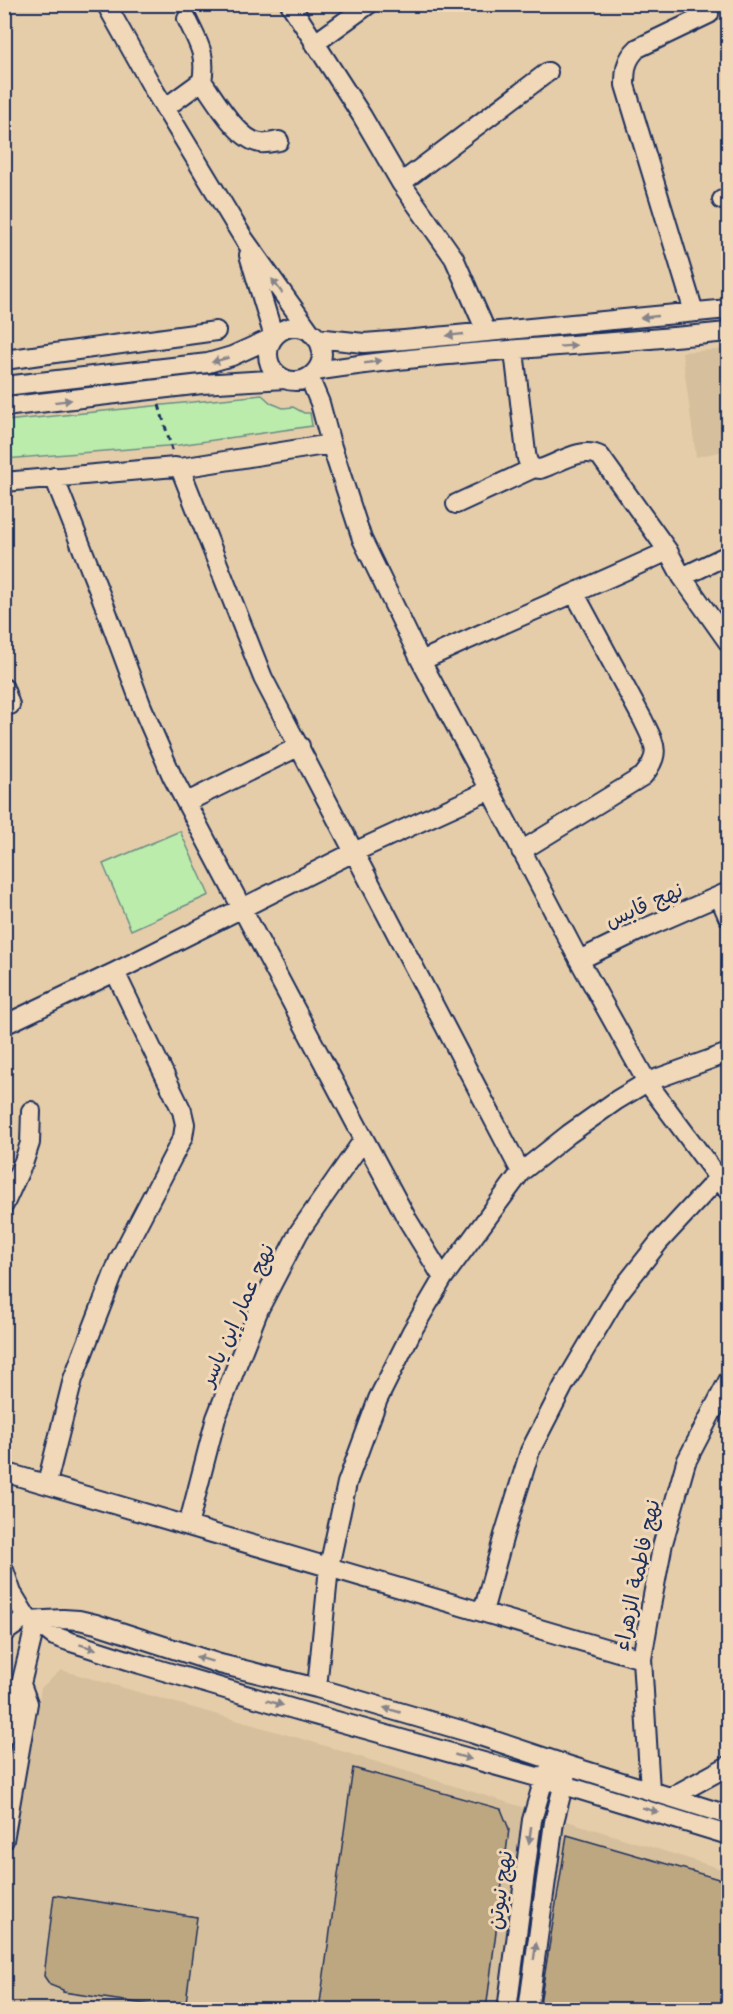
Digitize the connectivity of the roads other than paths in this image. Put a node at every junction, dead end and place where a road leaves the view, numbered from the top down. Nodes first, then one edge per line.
1 (106, 4) edge
2 (290, 4) edge
3 (369, 4) edge
4 (709, 14) dead end
5 (187, 19) dead end
6 (314, 44) junction
7 (548, 72) dead end
8 (202, 81) junction
9 (165, 108) junction
10 (279, 141) dead end
11 (401, 183) junction
12 (244, 239) junction
13 (729, 309) edge
14 (694, 312) junction
15 (216, 332) dead end
16 (486, 332) junction
17 (729, 332) edge
18 (313, 335) junction
19 (274, 337) junction
20 (514, 351) junction
21 (4, 360) edge
22 (312, 374) junction
23 (285, 379) junction
24 (4, 386) edge
25 (4, 407) edge
26 (331, 444) junction
27 (178, 468) junction
28 (534, 468) junction
29 (54, 477) junction
30 (8, 481) edge
31 (456, 504) dead end
32 (668, 551) junction
33 (729, 555) edge
34 (682, 577) junction
35 (575, 594) junction
36 (729, 642) edge
37 (421, 661) junction
38 (300, 746) junction
39 (490, 790) junction
40 (187, 802) junction
41 (521, 851) junction
42 (354, 852) junction
43 (724, 894) edge
44 (242, 909) junction
45 (729, 917) edge
46 (579, 960) junction
47 (115, 972) junction
48 (4, 1024) edge
49 (729, 1053) edge
50 (647, 1082) junction
51 (31, 1111) dead end
52 (364, 1139) junction
53 (521, 1172) junction
54 (725, 1181) edge
55 (4, 1205) edge
56 (442, 1278) junction
57 (729, 1381) edge
58 (4, 1472) edge
59 (47, 1483) junction
60 (188, 1526) junction
61 (329, 1567) junction
62 (4, 1570) edge
63 (483, 1612) junction
64 (31, 1620) junction
65 (4, 1633) edge
66 (642, 1659) junction
67 (21, 1684) junction
68 (317, 1688) junction
69 (4, 1736) edge
70 (562, 1763) junction
71 (729, 1766) edge
72 (544, 1779) junction
73 (562, 1785) junction
74 (650, 1790) junction
75 (673, 1797) junction
76 (729, 1815) edge
77 (729, 1835) edge
78 (4, 1840) edge
79 (507, 2010) edge
80 (528, 2010) edge

1 - 9 street
2 - 6 street
3 - 6 street
4 - 14 street
5 - 8 street
6 - 11 street
7 - 11 street
8 - 9 street
8 - 10 street
9 - 12 street
11 - 16 street
18 -> 12 street
12 - 19 street
13 - 14 street
14 -> 16 street
15 - 21 street
16 -> 18 street
20 -> 17 street
18 - 19 street
18 - 22 street
19 - 23 street
19 -> 24 street
22 -> 20 street
20 - 28 street
22 - 23 street
22 - 26 street
25 -> 23 street
26 - 27 street
26 - 37 street
27 - 29 street
27 - 38 street
28 - 31 street
28 - 32 street
29 - 30 street
29 - 40 street
32 - 34 street
32 - 35 street
33 - 34 street
34 - 36 street
35 - 37 street
35 - 41 street
37 - 39 street
38 - 40 street
38 - 42 street
39 - 41 street
39 - 42 street
40 - 44 street
41 - 46 street
42 - 44 street
42 - 53 street
43 - 45 street
43 - 46 street, نهج قابس
44 - 47 street
44 - 52 street
46 - 50 street
47 - 48 street
47 - 59 street
49 - 50 street
50 - 53 street
50 - 54 street
51 - 55 street
52 - 56 street
52 - 60 street, نهج عمار إبن ياسر
53 - 56 street
54 - 63 street
56 - 61 street
57 - 66 street, نهج فاطمة الزهراء
58 - 59 street
59 - 60 street
60 - 61 street
61 - 63 street
61 - 68 street
62 - 64 street
63 - 66 street
64 - 65 street
64 - 67 street
68 -> 64 street
64 -> 72 street
66 - 74 street, نهج فاطمة الزهراء
67 - 69 street
67 - 78 street
70 -> 68 street
70 - 72 street, نهج نيوتن
70 - 73 street, نهج نيوتن
70 - 74 street
71 - 75 street
72 - 73 street
72 -> 79 street, نهج نيوتن
73 -> 77 street
80 -> 73 street, نهج نيوتن
74 - 75 street
75 - 76 street

